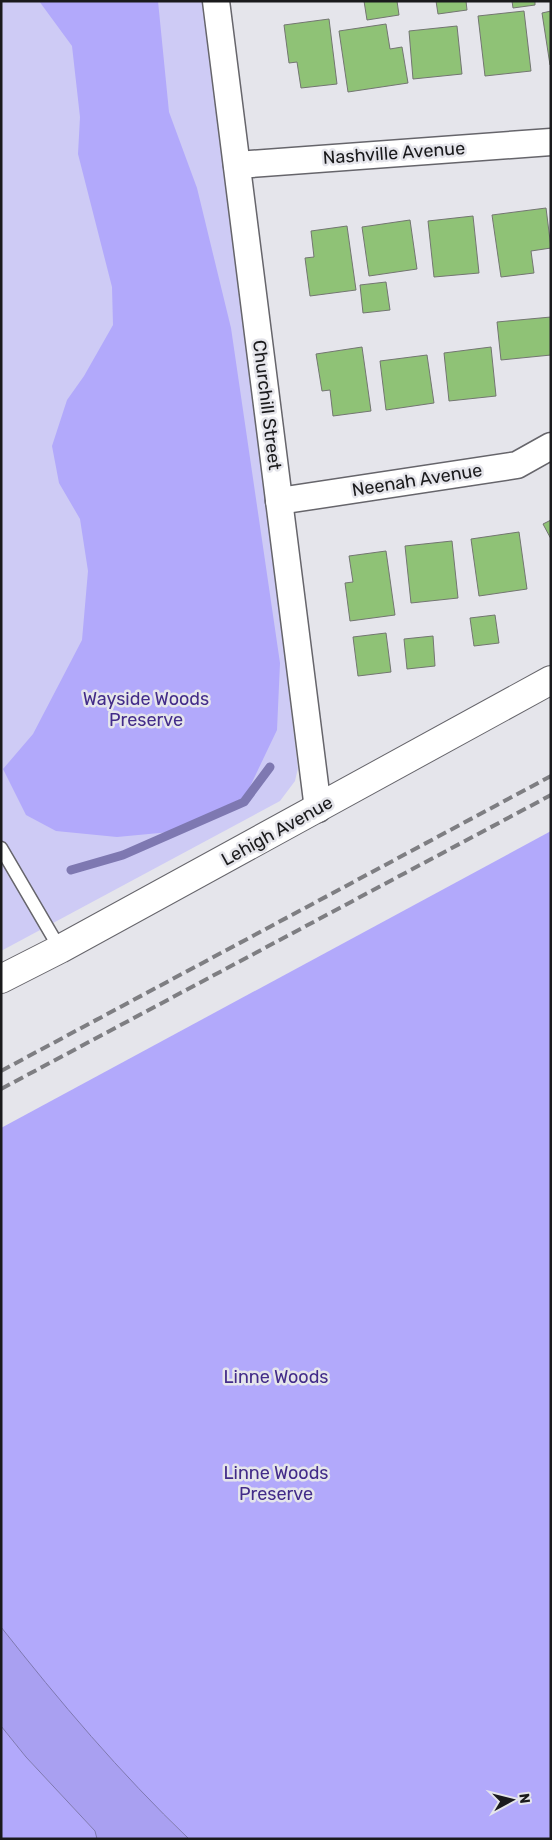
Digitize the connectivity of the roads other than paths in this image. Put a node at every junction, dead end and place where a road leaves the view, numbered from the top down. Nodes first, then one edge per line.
1 (216, 1) edge
2 (551, 142) edge
3 (236, 165) junction
4 (551, 446) edge
5 (279, 501) junction
6 (551, 680) edge
7 (318, 809) junction
8 (1, 848) edge
9 (60, 949) junction
10 (1, 979) edge

1 - 3 street, Churchill Street
2 - 3 street, Nashville Avenue
3 - 5 street, Churchill Street
4 - 5 street, Neenah Avenue
5 - 7 street, Churchill Street
6 - 7 street, Lehigh Avenue
7 - 9 street, Lehigh Avenue
8 - 9 lane
9 - 10 street, Lehigh Avenue

